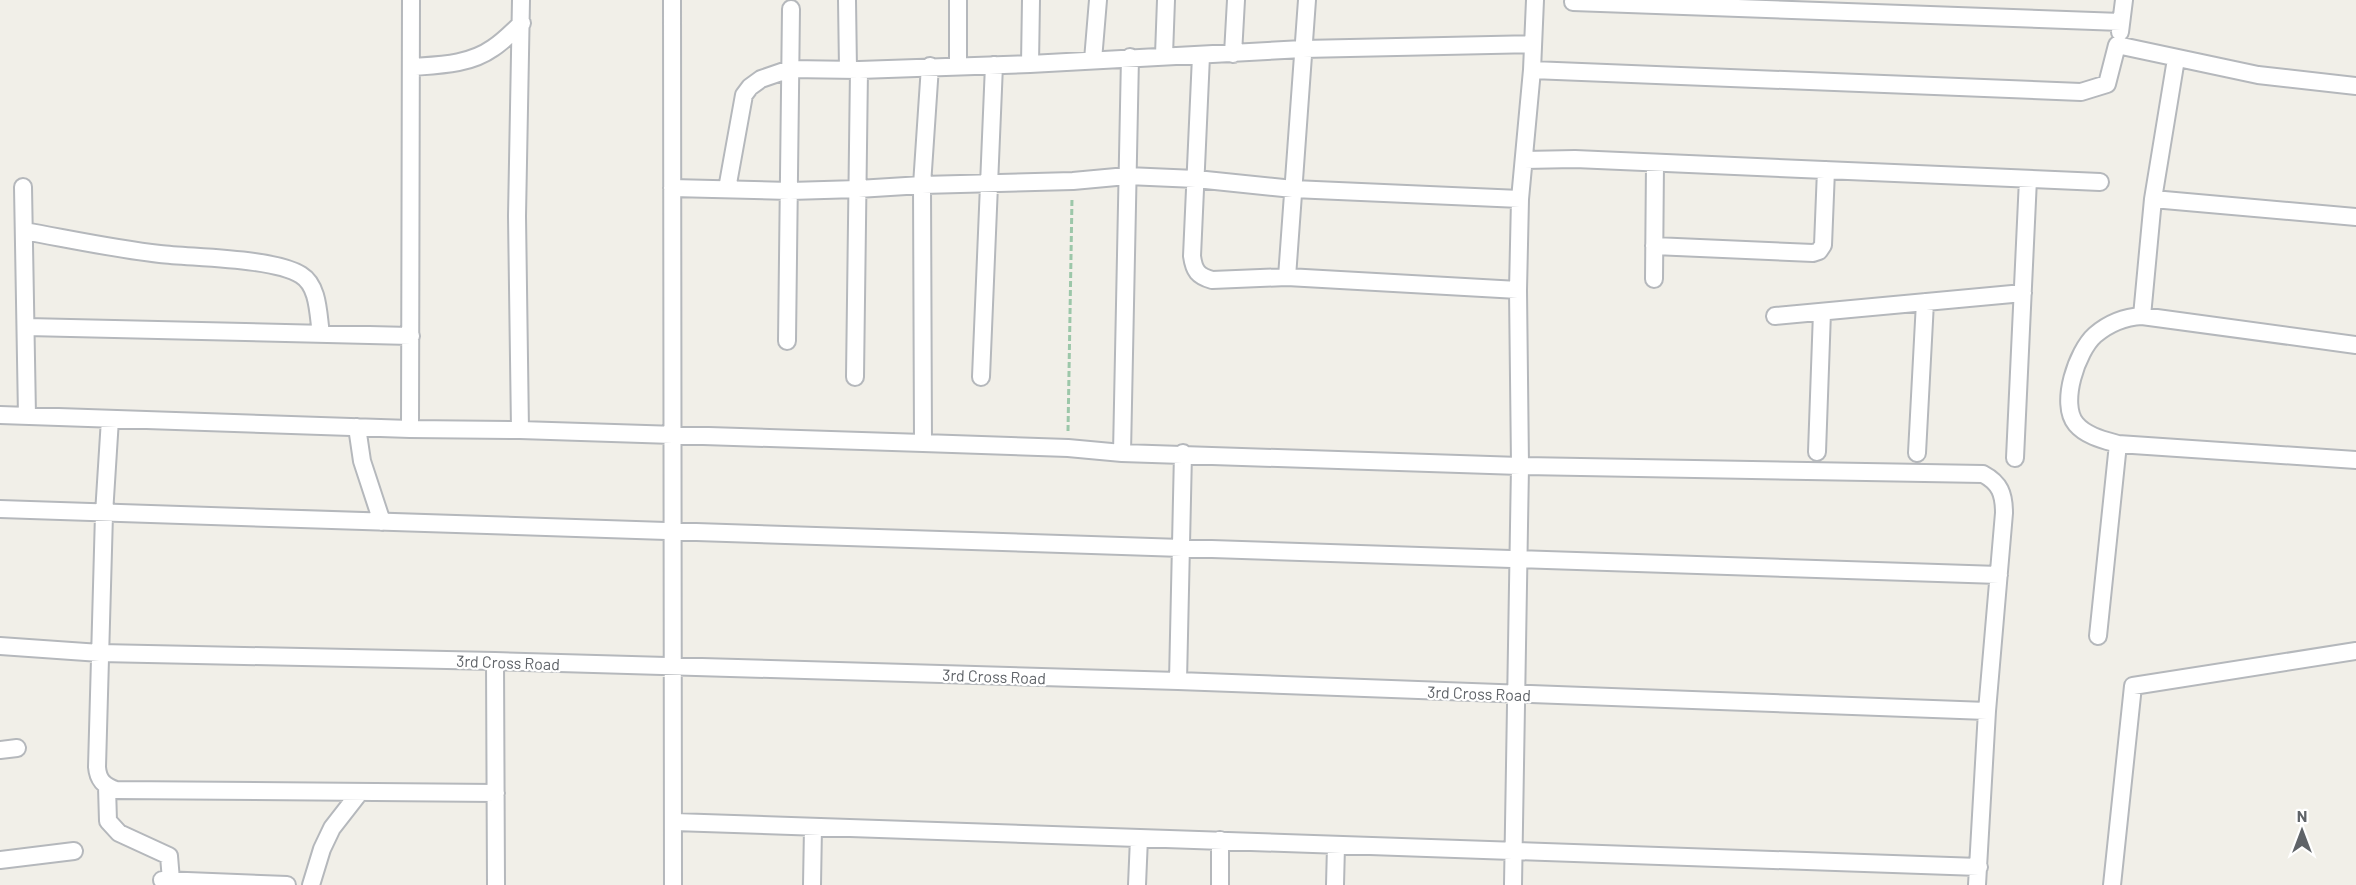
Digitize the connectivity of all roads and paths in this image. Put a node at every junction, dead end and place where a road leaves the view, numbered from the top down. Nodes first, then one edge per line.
1 (411, 0) edge
2 (521, 0) edge
3 (672, 0) edge
4 (847, 0) edge
5 (958, 0) edge
6 (1031, 0) edge
7 (1098, 0) edge
8 (1166, 0) edge
9 (1236, 0) edge
10 (1307, 0) edge
11 (1535, 0) edge
12 (2124, 0) edge
13 (1573, 2) dead end
14 (791, 9) dead end
15 (522, 22) junction
16 (2121, 22) junction
17 (1532, 44) junction
18 (2117, 45) junction
19 (1303, 49) junction
20 (1233, 54) junction
21 (1164, 55) junction
22 (1201, 56) junction
23 (1130, 57) junction
24 (2176, 59) junction
25 (1093, 60) junction
26 (1030, 64) junction
27 (994, 65) junction
28 (930, 66) junction
29 (958, 66) junction
30 (411, 67) junction
31 (790, 69) junction
32 (853, 69) junction
33 (1532, 70) junction
34 (2356, 86) edge
35 (1524, 160) junction
36 (1655, 163) junction
37 (1826, 170) junction
38 (1127, 176) junction
39 (1196, 179) junction
40 (2028, 179) junction
41 (1073, 181) junction
42 (2100, 182) dead end
43 (989, 183) junction
44 (922, 185) junction
45 (23, 187) dead end
46 (672, 188) junction
47 (727, 189) junction
48 (858, 189) junction
49 (1293, 189) junction
50 (790, 191) junction
51 (2153, 198) junction
52 (1520, 199) junction
53 (2356, 217) edge
54 (24, 231) junction
55 (1654, 246) junction
56 (1287, 277) junction
57 (1654, 279) dead end
58 (1518, 290) junction
59 (2023, 293) junction
60 (1925, 302) junction
61 (1822, 312) junction
62 (1774, 316) dead end
63 (2142, 316) junction
64 (27, 327) junction
65 (321, 334) junction
66 (411, 336) junction
67 (787, 341) dead end
68 (2356, 345) edge
69 (855, 377) dead end
70 (981, 377) dead end
71 (0, 415) edge
72 (27, 416) junction
73 (110, 419) junction
74 (357, 427) junction
75 (410, 429) junction
76 (520, 430) junction
77 (672, 435) junction
78 (923, 443) junction
79 (2118, 444) junction
80 (1068, 448) junction
81 (1818, 452) dead end
82 (1122, 453) junction
83 (1183, 453) junction
84 (1917, 453) dead end
85 (2014, 458) dead end
86 (2356, 460) edge
87 (1520, 466) junction
88 (0, 509) edge
89 (104, 514) junction
90 (382, 522) junction
91 (674, 531) junction
92 (1182, 549) junction
93 (1518, 559) junction
94 (1999, 575) junction
95 (2098, 636) dead end
96 (0, 646) edge
97 (2356, 651) edge
98 (100, 653) junction
99 (495, 661) junction
100 (672, 667) junction
101 (1178, 681) junction
102 (1517, 694) junction
103 (1987, 711) junction
104 (17, 748) dead end
105 (0, 750) edge
106 (107, 787) junction
107 (360, 792) junction
108 (496, 793) junction
109 (674, 822) junction
110 (813, 827) junction
111 (1138, 838) junction
112 (1220, 840) junction
113 (1336, 846) junction
114 (74, 851) dead end
115 (1514, 852) junction
116 (0, 860) edge
117 (1979, 867) junction
118 (198, 883) edge
119 (286, 885) edge
120 (311, 885) edge
121 (496, 885) edge
122 (673, 885) edge
123 (812, 885) edge
124 (1137, 885) edge
125 (1220, 885) edge
126 (1335, 885) edge
127 (1513, 885) edge
128 (1977, 885) edge
129 (2112, 885) edge

1 - 30 street
2 - 15 street
3 - 46 street
4 - 32 street
5 - 29 street
6 - 26 street
7 - 25 street
8 - 21 street
9 - 20 street
10 - 19 street
11 - 17 street
12 - 16 street
13 - 16 street
14 - 31 street
15 - 30 street
15 - 76 street
16 - 18 street
17 - 19 street
17 - 33 street
18 - 24 street
18 - 33 street
19 - 20 street
19 - 49 street
20 - 22 street
21 - 22 street
21 - 23 street
22 - 39 street
23 - 25 street
23 - 38 street
24 - 34 street
24 - 51 street
25 - 26 street
26 - 27 street
27 - 29 street
27 - 43 street
28 - 29 street
28 - 32 street
28 - 44 street
30 - 66 street
31 - 32 street
31 - 47 street
31 - 50 street
32 - 48 street
33 - 35 street
35 - 36 street
35 - 52 street
36 - 37 street
36 - 55 street
37 - 40 street
37 - 55 street
38 - 39 street
38 - 41 street
38 - 82 street
39 - 49 street
39 - 56 street
40 - 42 street
40 - 59 street
41 - 43 street
41 - 80 path
43 - 44 street
43 - 70 street
44 - 48 street
44 - 78 street
45 - 54 street
46 - 47 street
46 - 77 street
47 - 50 street
48 - 50 street
48 - 69 street
49 - 52 street
49 - 56 street
50 - 67 street
51 - 53 street
51 - 63 street
52 - 58 street
54 - 64 street
54 - 65 street
55 - 57 street
56 - 58 street
58 - 87 street
59 - 60 street
59 - 85 street
60 - 61 street
60 - 84 street
61 - 62 street
61 - 81 street
63 - 68 street
63 - 79 street
64 - 65 street
64 - 72 street
65 - 66 street
66 - 75 street
71 - 72 street
72 - 73 street
73 - 74 street
73 - 89 street
74 - 75 street
74 - 90 street
75 - 76 street
76 - 77 street
77 - 78 street
77 - 91 street
78 - 80 street
79 - 86 street
79 - 95 street
80 - 82 street
82 - 83 street
83 - 87 street
83 - 92 street
87 - 93 street
87 - 94 street
88 - 89 street
89 - 90 street
89 - 98 street
90 - 91 street
91 - 92 street
91 - 100 street
92 - 93 street
92 - 101 street
93 - 94 street
93 - 102 street
94 - 103 street
96 - 98 street, 3rd Cross Road
97 - 129 street
98 - 99 street, 3rd Cross Road
98 - 106 street
99 - 100 street, 3rd Cross Road
99 - 108 street
100 - 101 street, 3rd Cross Road
100 - 109 street
101 - 102 street, 3rd Cross Road
102 - 103 street, 3rd Cross Road
102 - 115 street
103 - 117 street
104 - 105 street
106 - 107 street
106 - 118 street
107 - 108 street
107 - 120 street
108 - 121 street
109 - 110 street
109 - 122 street
110 - 111 street
110 - 123 street
111 - 112 street
111 - 124 street
112 - 113 street
112 - 125 street
113 - 115 street
113 - 126 street
114 - 116 street
115 - 117 street
115 - 127 street
117 - 128 street
118 - 119 street

